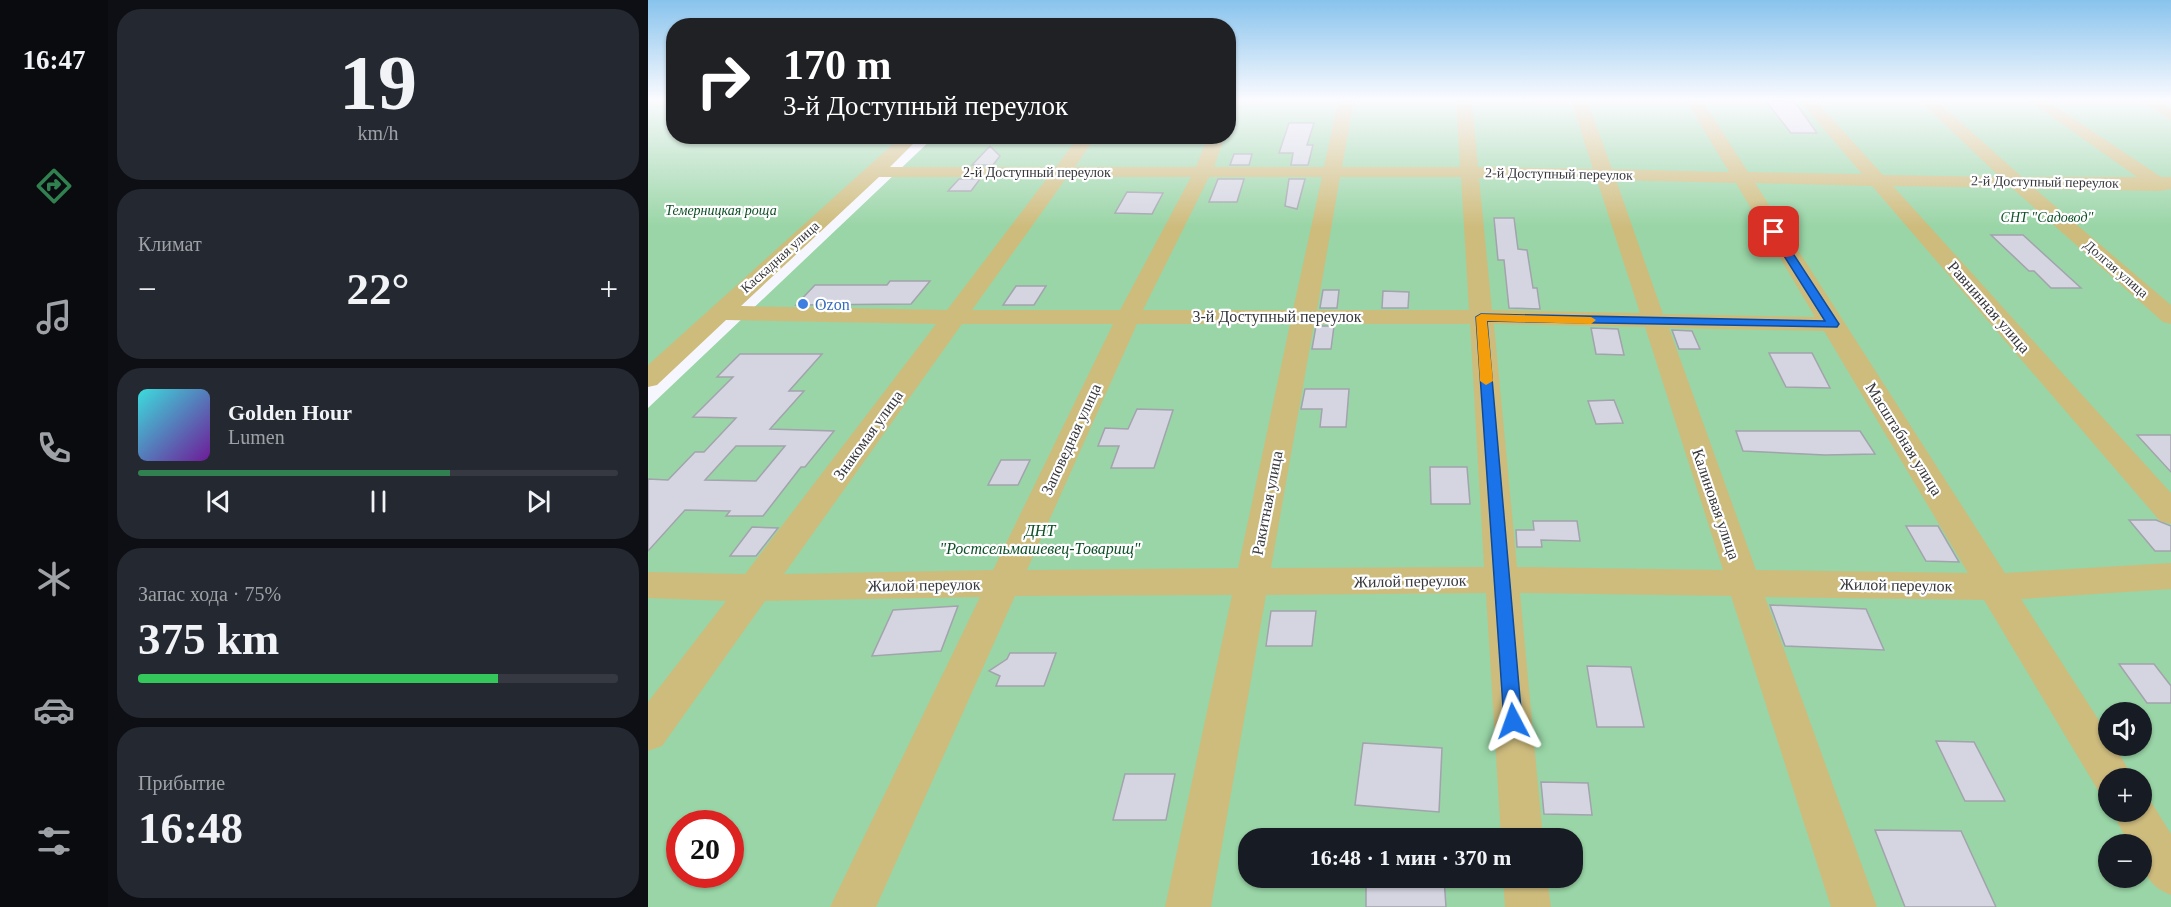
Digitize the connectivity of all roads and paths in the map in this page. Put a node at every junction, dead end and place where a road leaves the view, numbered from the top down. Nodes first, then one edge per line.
1 (1338, 142) edge
2 (1468, 142) edge
3 (1594, 142) edge
4 (1719, 142) edge
5 (1844, 142) edge
6 (1973, 142) edge
7 (2099, 142) edge
8 (905, 144) edge
9 (1082, 144) edge
10 (1214, 144) edge
11 (874, 172) junction
12 (1061, 172) junction
13 (1203, 172) junction
14 (1332, 172) junction
15 (1470, 172) junction
16 (1606, 176) junction
17 (1739, 177) junction
18 (1876, 178) junction
19 (2017, 183) junction
20 (2166, 187) edge
21 (720, 313) junction
22 (1129, 315) junction
23 (955, 316) junction
24 (1304, 316) junction
25 (1481, 317) junction
26 (2171, 317) edge
27 (1654, 322) junction
28 (1833, 324) junction
29 (648, 379) edge
30 (2171, 513) edge
31 (2171, 576) edge
32 (1502, 580) junction
33 (1743, 582) junction
34 (1004, 583) junction
35 (1251, 583) junction
36 (648, 585) edge
37 (1995, 586) junction
38 (755, 588) junction
39 (648, 733) edge
40 (2107, 768) edge
41 (2139, 822) edge
42 (1521, 828) edge
43 (2171, 873) edge
44 (1526, 888) edge
45 (853, 907) edge
46 (1188, 907) edge
47 (1528, 907) edge
48 (1854, 907) edge

1 - 14 street, Ракитная улица
2 - 15 street
3 - 16 street, Калиновая улица
4 - 17 street, Масштабная улица
5 - 18 street, Равнинная улица
6 - 19 street, Долгая улица
7 - 20 street
8 - 11 street, Каскадная улица
9 - 12 street, Знакомая улица
10 - 13 street, Заповедная улица
11 - 12 street, 2-й Доступный переулок
11 - 21 street, Каскадная улица
12 - 13 street, 2-й Доступный переулок
12 - 23 street, Знакомая улица
13 - 14 street, 2-й Доступный переулок
13 - 22 street, Заповедная улица
14 - 15 street, 2-й Доступный переулок
14 - 24 street, Ракитная улица
15 - 16 street, 2-й Доступный переулок
15 - 25 street
16 - 17 street, 2-й Доступный переулок
16 - 27 street, Калиновая улица
17 - 18 street, 2-й Доступный переулок
17 - 28 street, Масштабная улица
18 - 19 street, 2-й Доступный переулок
18 - 30 street, Равнинная улица
19 - 20 street, 2-й Доступный переулок
19 - 26 street, Долгая улица
21 - 23 street, 3-й Доступный переулок
21 - 29 street, Каскадная улица
22 - 23 street, 3-й Доступный переулок
22 - 24 street, 3-й Доступный переулок
22 - 34 street, Заповедная улица
23 - 38 street, Знакомая улица
24 - 25 street, 3-й Доступный переулок
24 - 35 street, Ракитная улица
25 - 27 street, 3-й Доступный переулок
25 - 32 street
27 - 28 street, 3-й Доступный переулок
27 - 33 street, Калиновая улица
28 - 37 street, Масштабная улица
31 - 37 street, Жилой переулок
32 - 33 street, Жилой переулок
32 - 35 street, Жилой переулок
32 - 42 street
33 - 37 street, Жилой переулок
33 - 48 street, Калиновая улица
34 - 35 street, Жилой переулок
34 - 38 street, Жилой переулок
34 - 45 street, Заповедная улица
35 - 46 street, Ракитная улица
36 - 38 street, Жилой переулок
37 - 40 street, Масштабная улица
38 - 39 street, Знакомая улица
41 - 43 street
44 - 47 street

